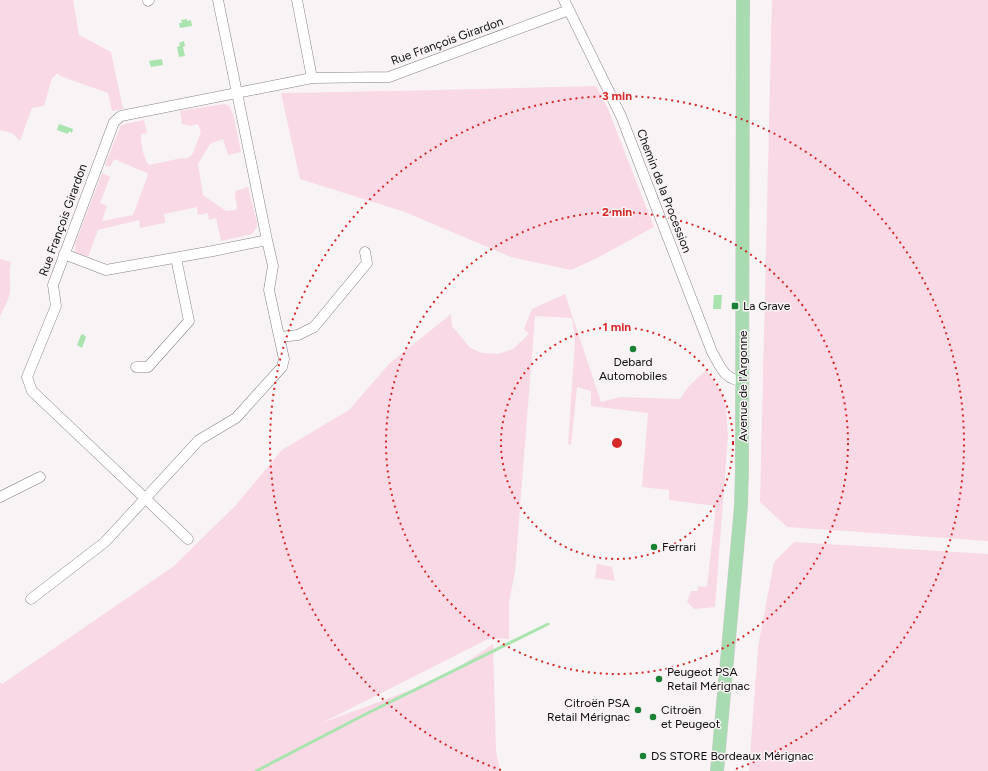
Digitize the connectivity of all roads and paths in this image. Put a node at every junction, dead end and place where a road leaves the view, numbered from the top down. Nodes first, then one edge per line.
1 (218, 0) edge
2 (297, 0) edge
3 (564, 0) edge
4 (743, 0) edge
5 (569, 10) junction
6 (312, 78) junction
7 (237, 93) junction
8 (267, 240) junction
9 (366, 252) dead end
10 (64, 254) junction
11 (176, 258) junction
12 (280, 337) junction
13 (136, 367) dead end
14 (743, 381) junction
15 (40, 477) dead end
16 (0, 496) edge
17 (145, 497) junction
18 (188, 539) dead end
19 (31, 599) dead end
20 (718, 771) edge

1 - 7 street
2 - 6 street
3 - 5 street, Chemin de la Procession
4 - 14 main road, Avenue de l'Argonne
5 - 6 street, Rue François Girardon
5 - 14 street, Chemin de la Procession
6 - 7 street, Rue François Girardon
7 - 8 street
7 - 10 street, Rue François Girardon
8 - 11 street
8 - 12 street
9 - 12 street
10 - 11 street
10 - 17 street, Rue François Girardon
11 - 13 street
12 - 17 street
14 - 20 main road, Avenue de l'Argonne
15 - 16 street
17 - 18 street, Rue François Girardon
17 - 19 street

